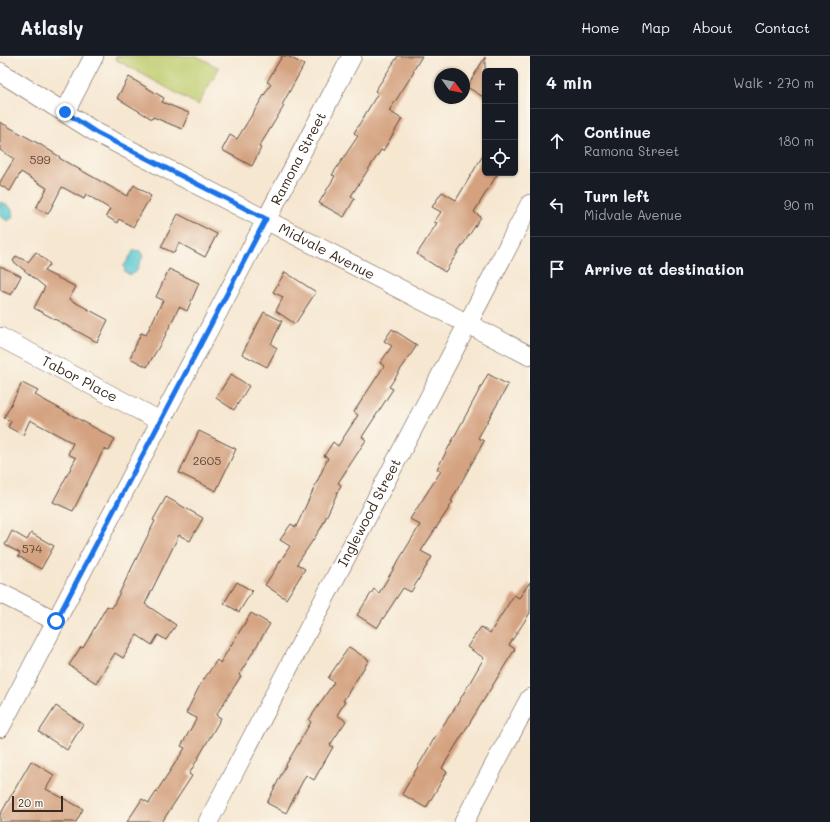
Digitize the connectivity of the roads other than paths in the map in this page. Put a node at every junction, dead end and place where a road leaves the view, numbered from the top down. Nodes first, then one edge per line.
1 (94, 56) edge
2 (352, 56) edge
3 (0, 72) edge
4 (65, 112) junction
5 (530, 204) edge
6 (266, 219) junction
7 (468, 323) junction
8 (0, 337) edge
9 (530, 356) edge
10 (160, 420) junction
11 (0, 593) edge
12 (56, 621) junction
13 (530, 698) edge
14 (0, 728) edge
15 (208, 822) edge
16 (464, 822) edge

1 - 4 street
2 - 6 street, Ramona Street
3 - 4 street, Midvale Avenue
4 - 6 street, Midvale Avenue
5 - 7 street, Inglewood Street
6 - 7 street, Midvale Avenue
6 - 10 street, Ramona Street
7 - 9 street, Midvale Avenue
7 - 15 street, Inglewood Street
8 - 10 street, Tabor Place
10 - 12 street, Ramona Street
11 - 12 street
12 - 14 street, Ramona Street
13 - 16 street

